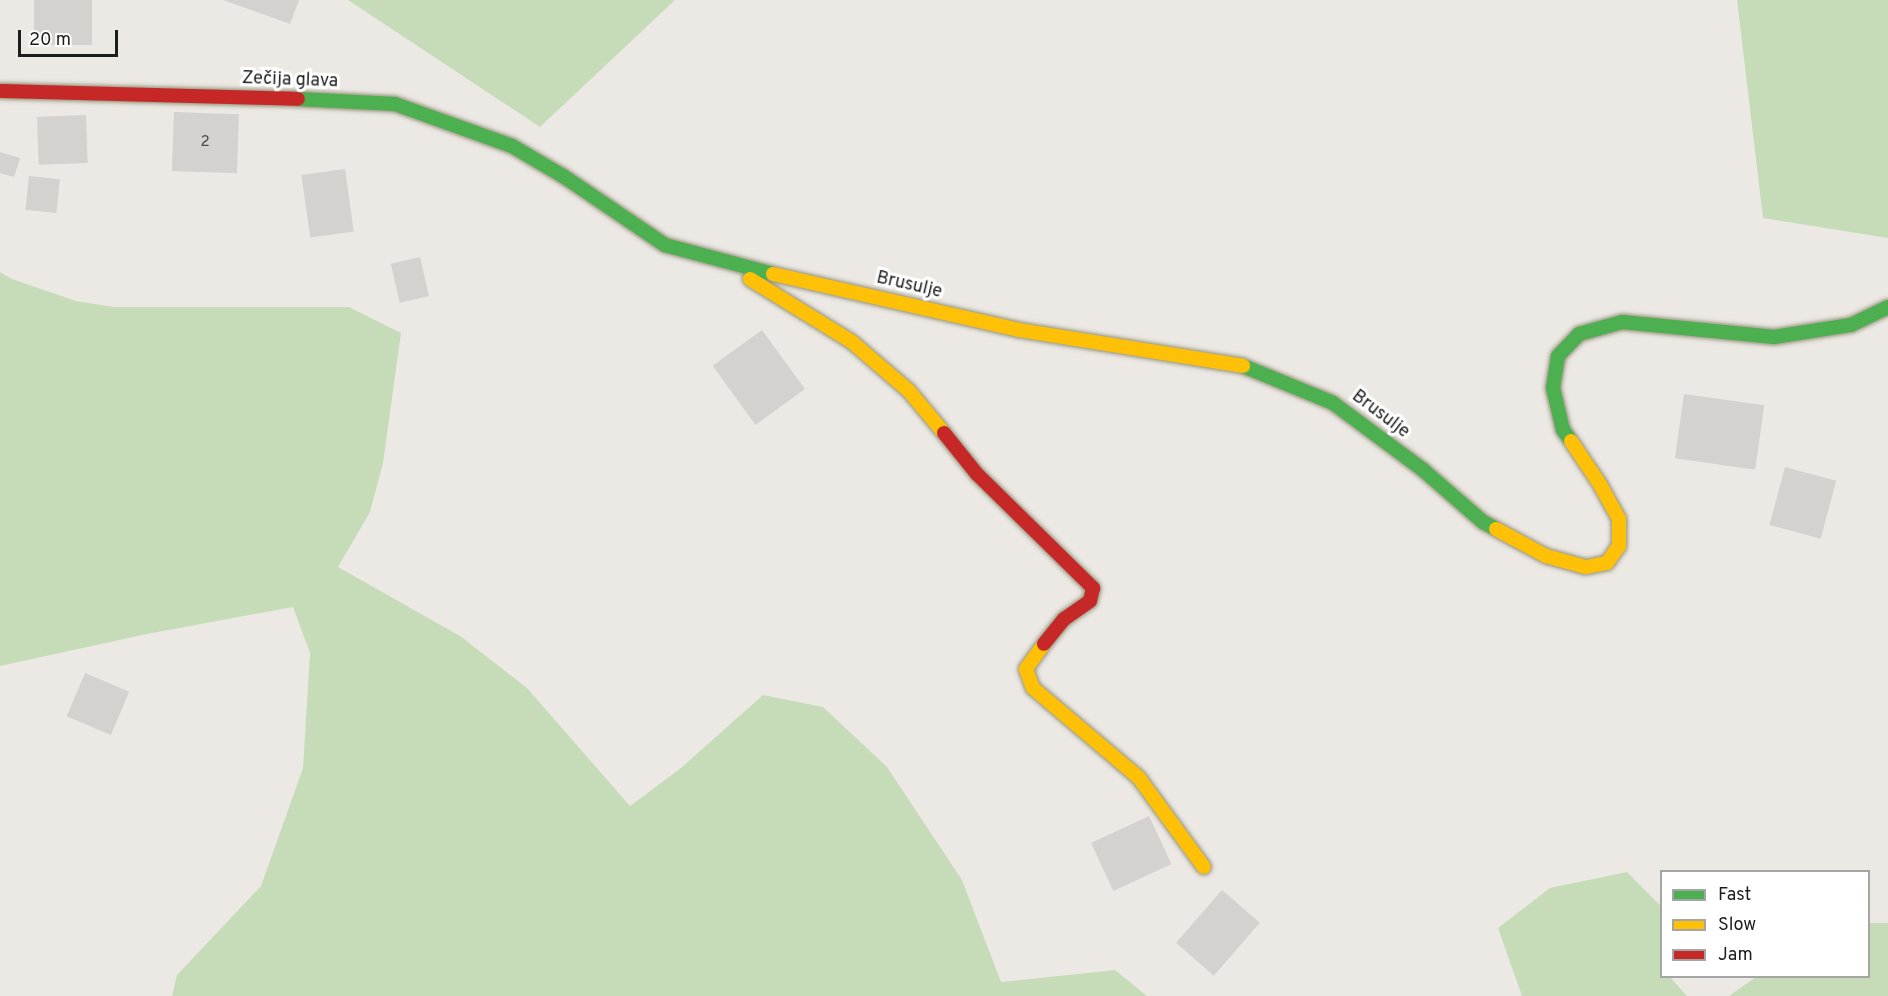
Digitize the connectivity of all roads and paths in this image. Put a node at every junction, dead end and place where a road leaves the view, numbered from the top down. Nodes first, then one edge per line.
1 (0, 91) edge
2 (563, 176) joint
3 (715, 259) junction
4 (1888, 307) edge
5 (1204, 867) dead end

1 - 2 main road, Zečija glava
2 - 3 main road, Brusulje
3 - 4 main road, Brusulje
3 - 5 main road

